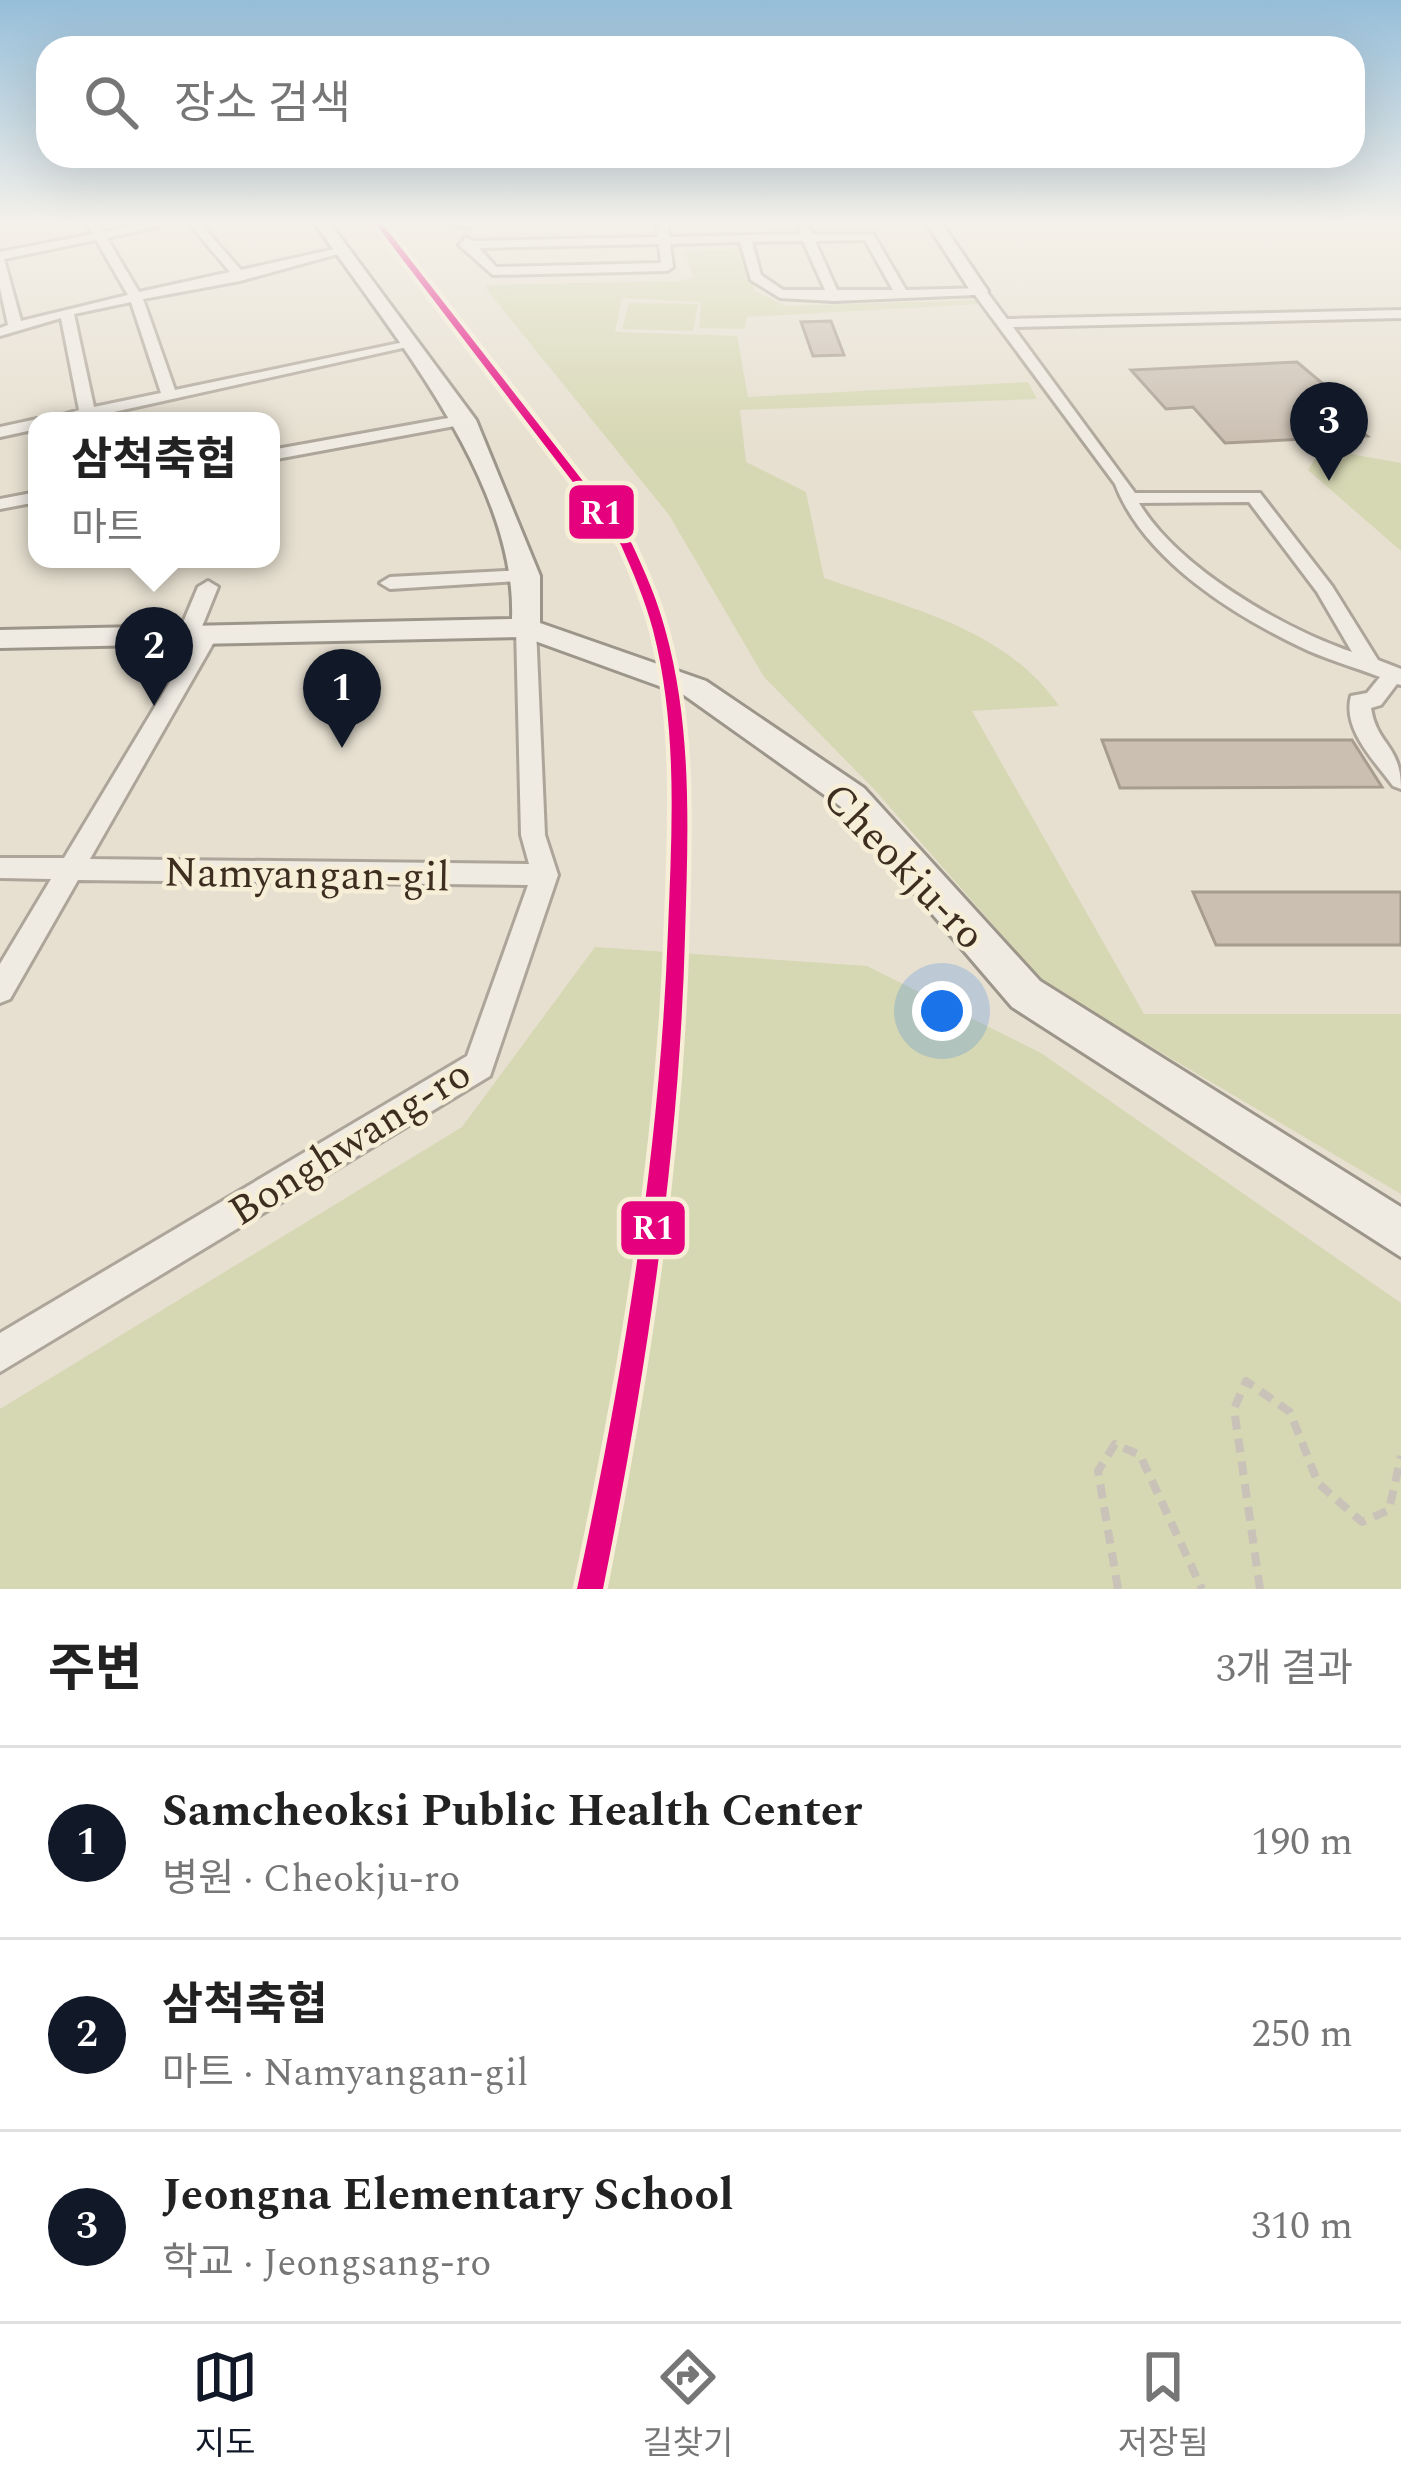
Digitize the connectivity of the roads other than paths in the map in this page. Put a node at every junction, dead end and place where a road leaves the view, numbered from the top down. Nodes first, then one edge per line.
1 (8, 296) edge
2 (146, 296) edge
3 (372, 296) edge
4 (799, 296) edge
5 (853, 296) edge
6 (983, 296) edge
7 (834, 297) joint
8 (137, 298) junction
9 (67, 312) junction
10 (1401, 314) edge
11 (1380, 315) junction
12 (1002, 323) junction
13 (15, 325) junction
14 (1401, 331) edge
15 (0, 332) edge
16 (409, 345) junction
17 (170, 396) junction
18 (87, 412) edge
19 (92, 412) edge
20 (465, 420) junction
21 (280, 453) edge
22 (1126, 498) junction
23 (527, 576) junction
24 (390, 583) dead end
25 (208, 587) dead end
26 (526, 628) junction
27 (197, 636) junction
28 (0, 640) edge
29 (1392, 673) edge
30 (1401, 780) edge
31 (0, 868) edge
32 (69, 871) junction
33 (545, 875) junction
34 (0, 990) edge
35 (1401, 1234) edge
36 (0, 1354) edge

1 - 13 street
2 - 8 street
3 - 16 street
4 - 7 street
5 - 7 street
6 - 12 street
8 - 9 street
8 - 17 street
9 - 13 street
9 - 18 street
10 - 11 street
11 - 12 street
11 - 14 street
12 - 22 street
13 - 15 street
16 - 17 street
16 - 20 street
17 - 19 street
20 - 21 street
20 - 23 street
22 - 29 street
22 - 29 street
23 - 24 street
23 - 26 street
25 - 27 street
26 - 27 street, Cheokju-ro
26 - 33 street
26 - 35 street, Cheokju-ro
27 - 28 street, Cheokju-ro
27 - 32 street
29 - 30 street
31 - 32 street, Namyangan-gil
32 - 33 street, Namyangan-gil
32 - 34 street
33 - 36 street, Bonghwang-ro

